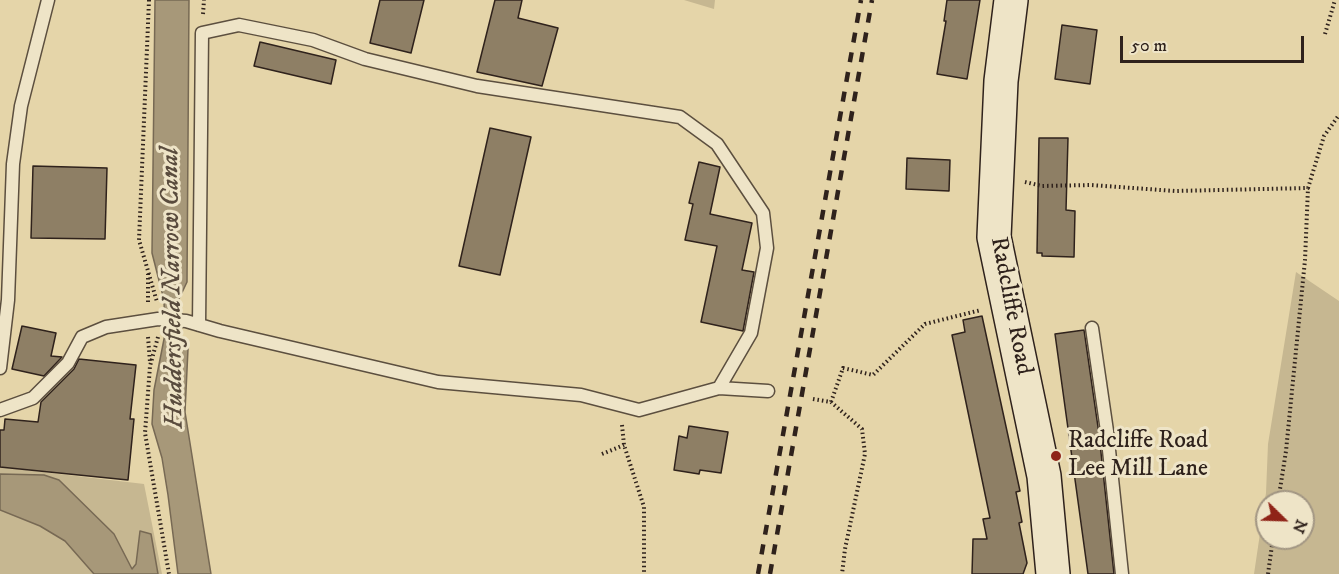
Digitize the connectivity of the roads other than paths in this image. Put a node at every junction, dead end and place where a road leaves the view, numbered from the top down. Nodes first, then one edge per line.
1 (48, 0) edge
2 (1011, 0) edge
3 (200, 325) junction
4 (1092, 328) dead end
5 (0, 368) edge
6 (719, 388) junction
7 (768, 391) dead end
8 (0, 410) edge
9 (1053, 574) edge
10 (1122, 574) edge

1 - 5 lane
2 - 9 street, Radcliffe Road
3 - 6 lane
3 - 6 lane
3 - 8 lane
4 - 10 lane
6 - 7 lane

